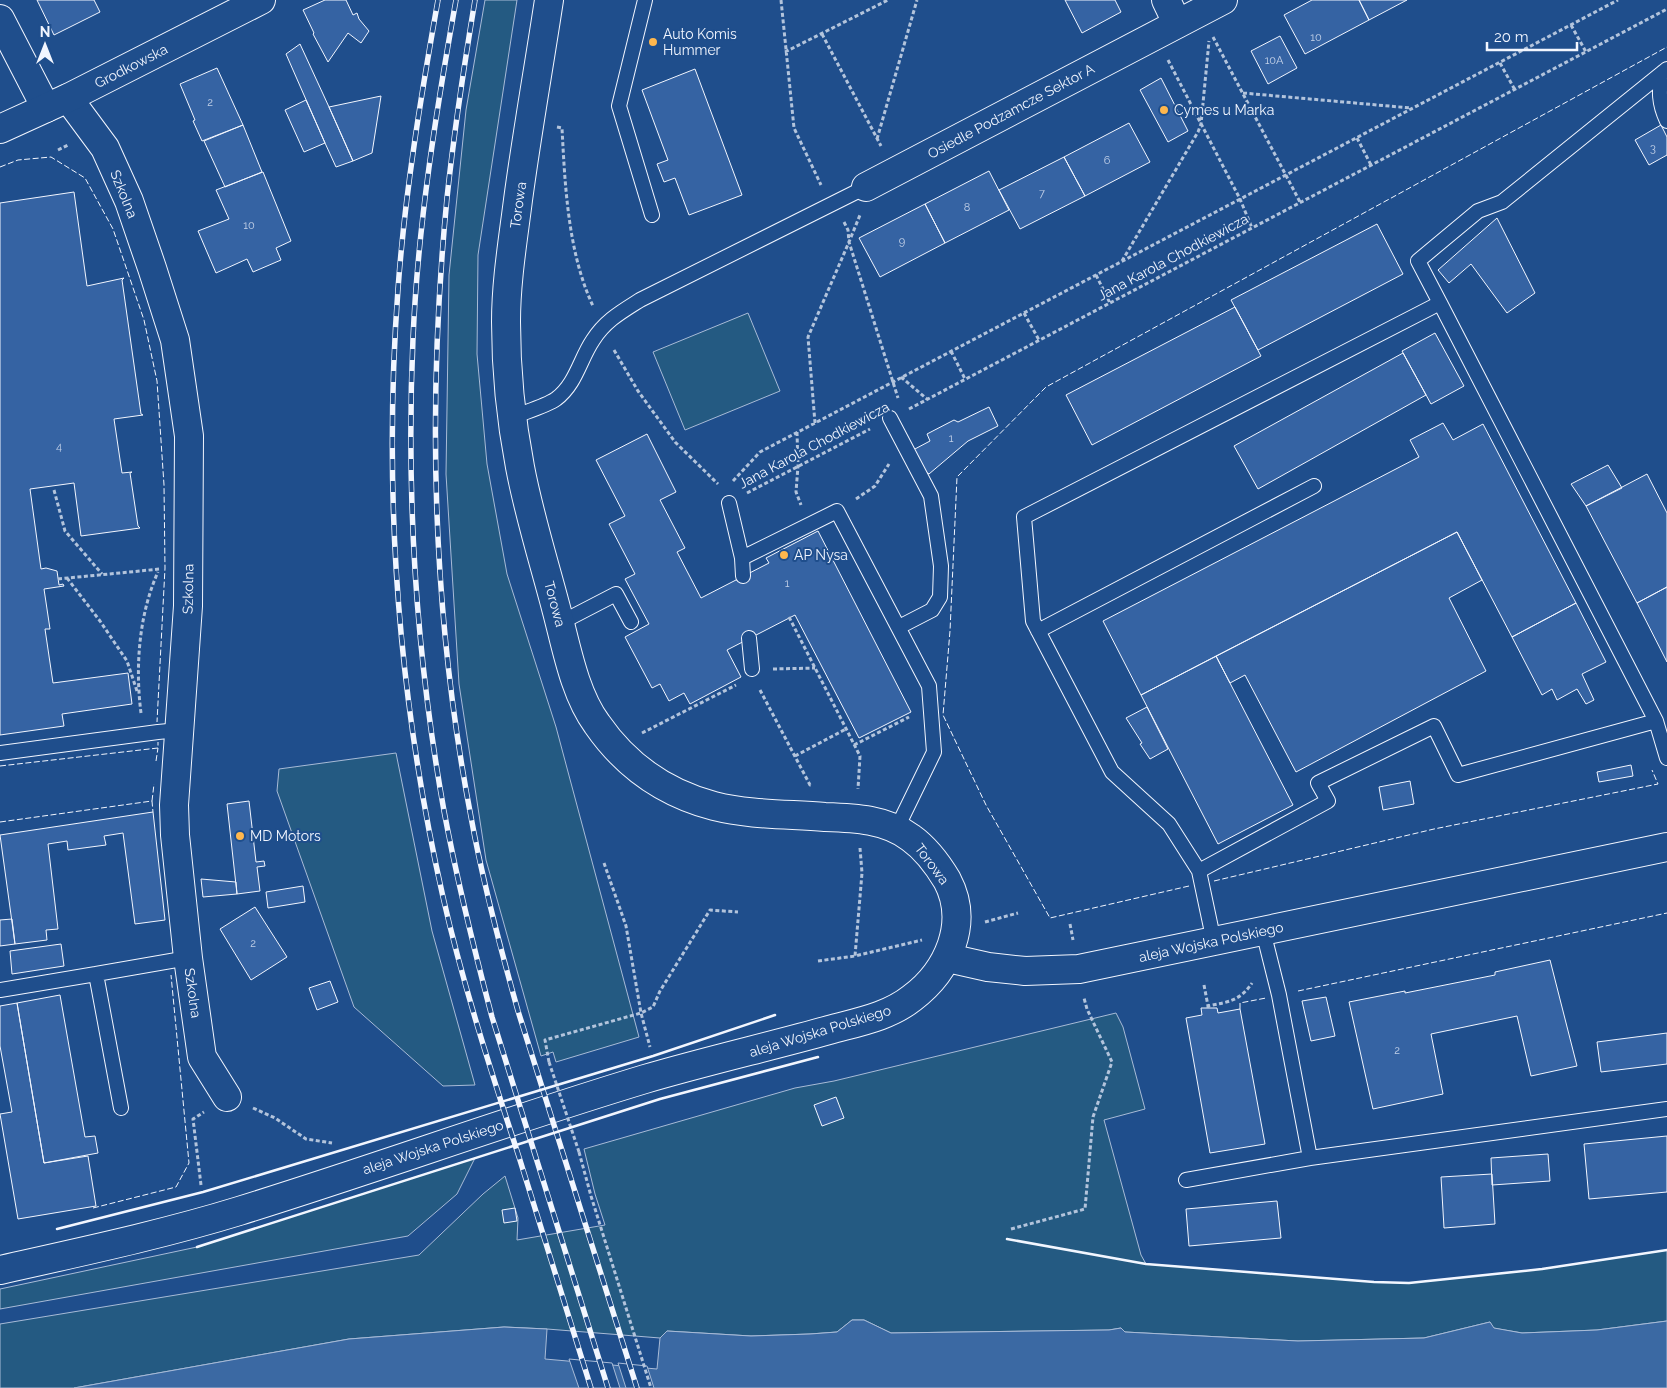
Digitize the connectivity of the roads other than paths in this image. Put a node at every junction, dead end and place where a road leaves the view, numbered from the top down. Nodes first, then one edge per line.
1 (261, 0) edge
2 (549, 0) edge
3 (645, 0) edge
4 (1184, 14) edge
5 (0, 19) edge
6 (1665, 71) edge
7 (57, 103) junction
8 (1667, 121) edge
9 (0, 129) edge
10 (866, 188) joint
11 (652, 215) dead end
12 (1440, 303) junction
13 (896, 415) road end
14 (513, 417) junction
15 (1314, 486) dead end
16 (729, 503) road end
17 (742, 558) junction
18 (743, 576) dead end
19 (631, 622) dead end
20 (560, 623) junction
21 (899, 627) junction
22 (1038, 631) junction
23 (749, 638) dead end
24 (748, 675) road end
25 (1656, 721) junction
26 (179, 730) junction
27 (0, 753) edge
28 (1667, 758) edge
29 (896, 830) junction
30 (1667, 847) edge
31 (1199, 871) junction
32 (1263, 931) junction
33 (1214, 942) junction
34 (188, 958) junction
35 (948, 958) junction
36 (96, 974) junction
37 (0, 990) edge
38 (227, 1097) road end
39 (121, 1108) dead end
40 (1667, 1109) edge
41 (1310, 1158) junction
42 (1186, 1180) dead end
43 (0, 1270) edge

1 - 7 street, Grodkowska
2 - 14 street, Torowa
3 - 11 lane
4 - 10 street, Osiedle Podzamcze Sektor A
5 - 7 street, Szkolna
6 - 8 lane
6 - 12 lane
7 - 9 street, Grodkowska
7 - 26 street, Szkolna
10 - 14 lane
12 - 22 lane
12 - 25 lane
13 - 21 lane
14 - 20 street, Torowa
15 - 22 lane
16 - 17 lane
17 - 18 lane
17 - 21 lane
19 - 20 lane
20 - 29 street, Torowa
21 - 29 lane
22 - 31 lane
23 - 24 lane
25 - 28 lane
25 - 31 lane
26 - 27 lane
26 - 34 street, Szkolna
29 - 35 street, Torowa
30 - 32 street, aleja Wojska Polskiego
31 - 33 lane
32 - 33 street, aleja Wojska Polskiego
32 - 41 lane
33 - 35 street, aleja Wojska Polskiego
34 - 36 lane
34 - 38 street, Szkolna
35 - 43 street, aleja Wojska Polskiego
36 - 37 lane
36 - 39 lane
40 - 41 lane
41 - 42 lane

